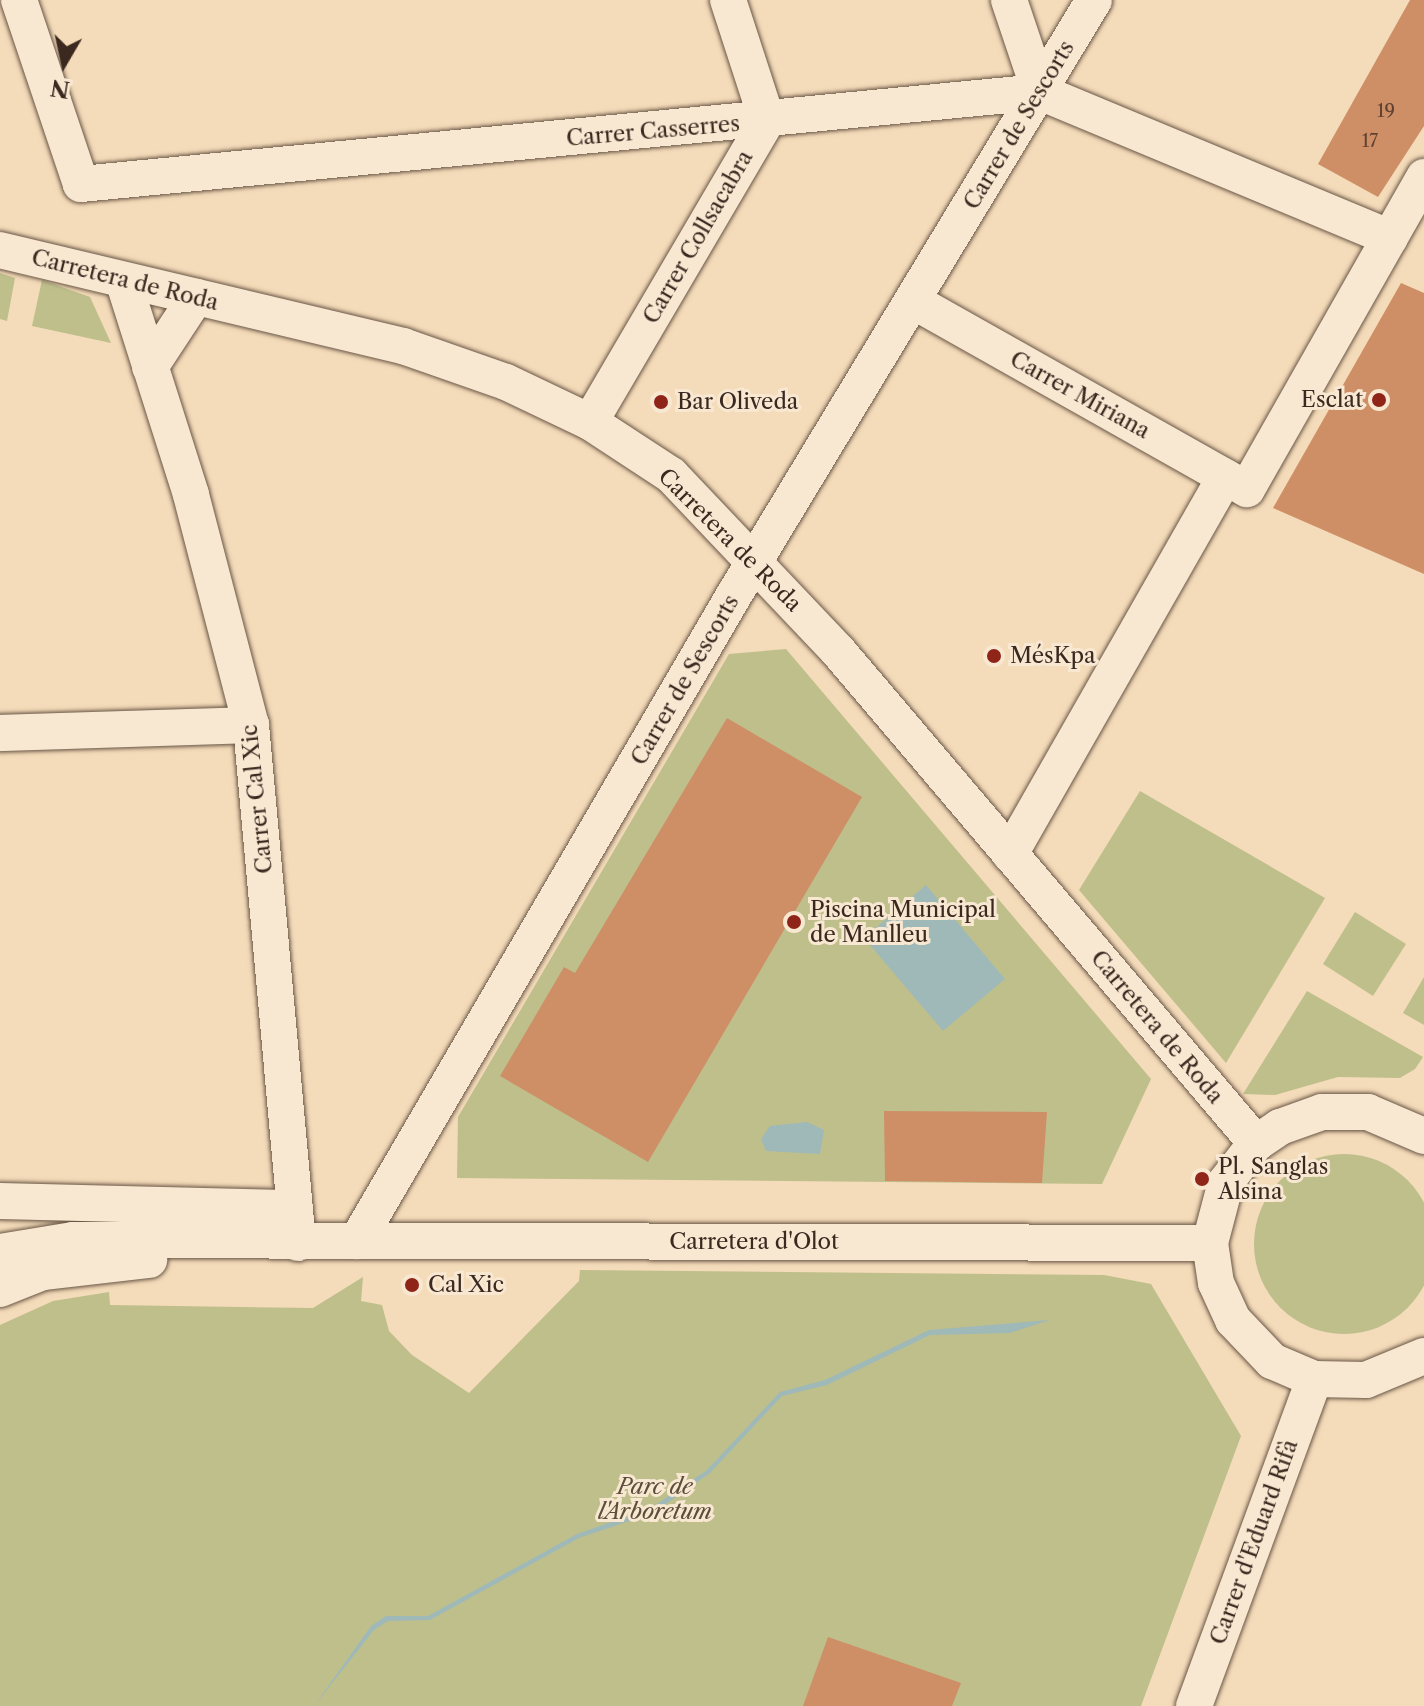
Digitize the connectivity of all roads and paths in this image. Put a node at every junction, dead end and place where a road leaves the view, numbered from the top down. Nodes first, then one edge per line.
1 (19, 0) edge
2 (728, 0) edge
3 (1009, 0) edge
4 (1094, 0) edge
5 (1040, 92) junction
6 (767, 120) junction
7 (1424, 177) edge
8 (1390, 238) junction
9 (0, 250) edge
10 (123, 280) junction
11 (196, 297) junction
12 (913, 301) junction
13 (150, 367) junction
14 (590, 422) junction
15 (1236, 483) junction
16 (758, 562) junction
17 (251, 725) junction
18 (0, 733) edge
19 (1010, 854) junction
20 (1420, 1125) edge
21 (1256, 1143) junction
22 (0, 1201) edge
23 (296, 1225) junction
24 (357, 1241) junction
25 (1210, 1243) junction
26 (0, 1252) edge
27 (0, 1289) edge
28 (1416, 1370) edge
29 (1314, 1379) junction
30 (1194, 1706) edge

1 - 6 street, Carrer Casserres
2 - 6 street
3 - 5 street
4 - 5 street, Carrer de Sescorts
5 - 6 street, Carrer Casserres
5 - 8 street, Carrer Casserres
5 - 12 street, Carrer de Sescorts
6 - 14 street, Carrer Collsacabra
7 - 8 street
8 - 15 street
9 - 10 street, Carretera de Roda
10 - 11 street, Carretera de Roda
10 - 13 street, Carrer Cal Xic
11 - 13 street
11 - 14 street, Carretera de Roda
12 - 15 street, Carrer Miriana
12 - 16 street, Carrer de Sescorts
13 - 17 street, Carrer Cal Xic
14 - 16 street, Carretera de Roda
15 - 19 street
16 - 19 street, Carretera de Roda
16 - 24 street, Carrer de Sescorts
17 - 18 street
17 - 23 street, Carrer Cal Xic
19 - 21 street, Carretera de Roda
20 - 21 street
21 - 25 street
22 - 23 street
23 - 24 street, Carretera d'Olot
23 - 26 street, Carretera d'Olot
23 - 27 street, Carretera d'Olot
24 - 25 street, Carretera d'Olot
25 - 29 street
28 - 29 street
29 - 30 street, Carrer d'Eduard Rifà

